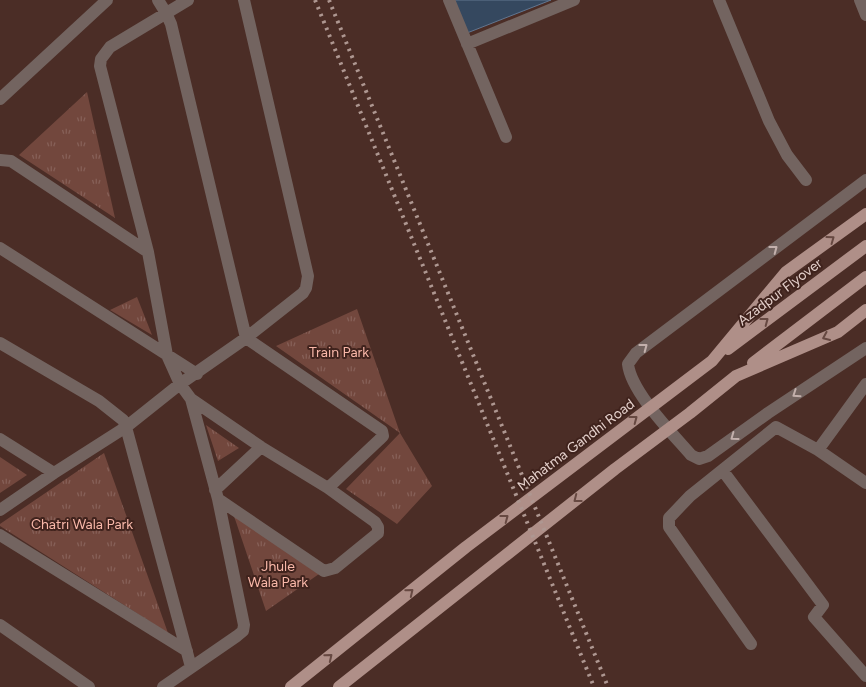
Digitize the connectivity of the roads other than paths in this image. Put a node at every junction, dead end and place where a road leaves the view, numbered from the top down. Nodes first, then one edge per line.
1 (107, 0) edge
2 (158, 0) edge
3 (188, 0) edge
4 (244, 0) edge
5 (449, 0) edge
6 (574, 0) edge
7 (719, 0) edge
8 (860, 0) edge
9 (166, 13) junction
10 (866, 15) edge
11 (467, 44) junction
12 (0, 99) edge
13 (506, 137) dead end
14 (0, 160) edge
15 (806, 180) dead end
16 (866, 180) edge
17 (866, 214) edge
18 (866, 246) edge
19 (0, 248) edge
20 (148, 252) junction
21 (866, 276) edge
22 (866, 310) edge
23 (246, 338) junction
24 (0, 343) edge
25 (866, 348) edge
26 (167, 355) junction
27 (712, 361) junction
28 (197, 374) junction
29 (736, 376) junction
30 (180, 384) junction
31 (866, 384) edge
32 (191, 399) junction
33 (126, 427) junction
34 (0, 440) edge
35 (261, 446) junction
36 (818, 450) junction
37 (722, 472) junction
38 (54, 473) junction
39 (866, 483) edge
40 (328, 488) junction
41 (216, 495) junction
42 (0, 510) edge
43 (0, 535) edge
44 (0, 625) edge
45 (750, 644) dead end
46 (187, 651) junction
47 (191, 667) junction
48 (866, 676) edge
49 (89, 687) edge
50 (163, 687) edge
51 (291, 687) edge
52 (339, 687) edge

1 - 12 street
2 - 9 street
3 - 9 street
4 - 23 street
5 - 11 street
6 - 11 street
7 - 15 street
8 - 10 street
9 - 20 street
9 - 23 street
11 - 13 street
14 - 20 street
25 -> 16 street
27 -> 17 main road, Mahatma Gandhi Road
27 -> 18 main road, Azadpur Flyover
19 - 26 street
20 - 26 street
21 - 29 main road
22 -> 29 main road
23 - 28 street
23 - 40 street
24 - 33 street
26 - 28 street
26 - 30 street
51 -> 27 main road, Mahatma Gandhi Road
28 - 30 street
29 -> 52 main road
30 - 32 street
30 - 33 street
31 - 36 street
32 - 35 street
32 - 41 street
33 - 38 street
33 - 46 street
34 - 38 street
35 - 40 street
35 - 41 street
36 - 37 street
36 - 39 street
37 - 45 street
37 - 48 street
38 - 42 street
40 - 41 street
41 - 47 street
43 - 46 street
44 - 49 street
46 - 47 street
47 - 50 street

